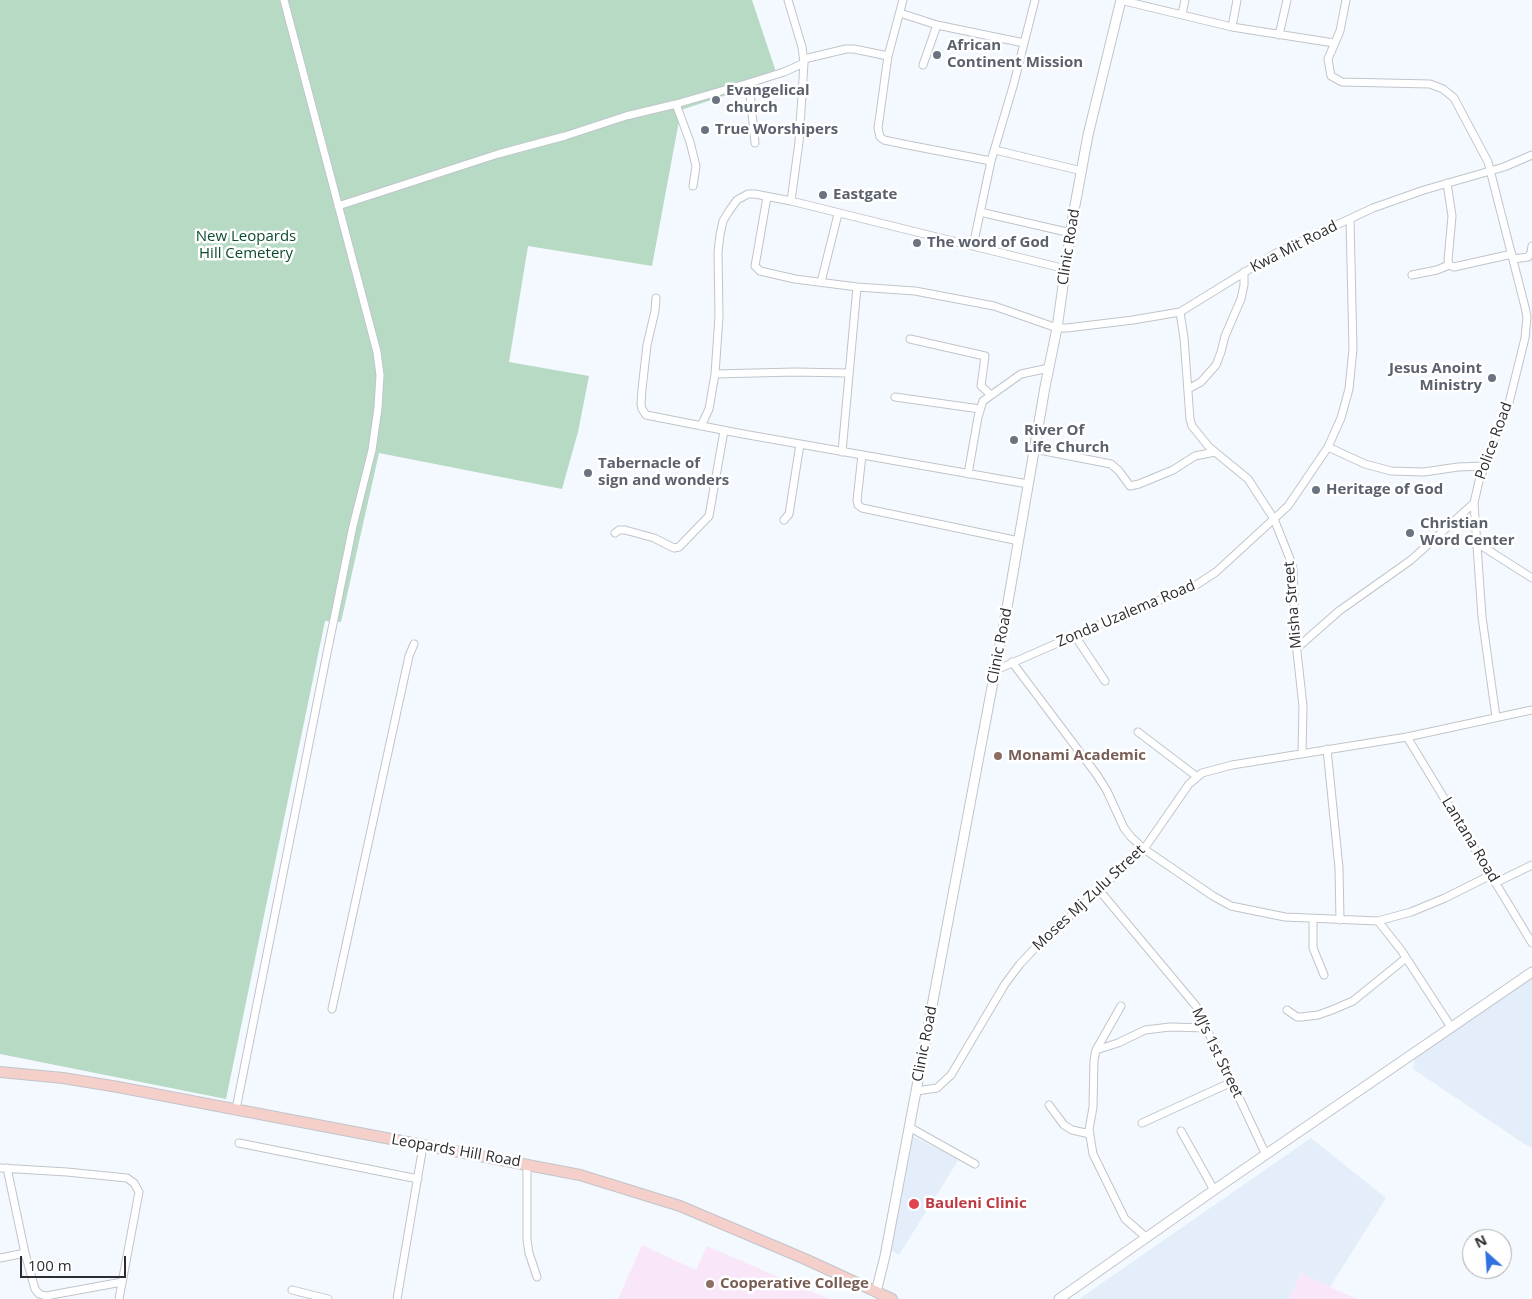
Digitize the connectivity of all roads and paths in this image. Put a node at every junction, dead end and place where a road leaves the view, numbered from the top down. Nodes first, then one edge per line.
1 (284, 0) edge
2 (788, 0) edge
3 (903, 0) edge
4 (1035, 0) edge
5 (1121, 0) edge
6 (1184, 0) edge
7 (1237, 0) edge
8 (1287, 0) edge
9 (1346, 0) edge
10 (900, 13) junction
11 (1182, 14) junction
12 (937, 25) junction
13 (1232, 27) junction
14 (1279, 35) junction
15 (1024, 43) junction
16 (1334, 43) junction
17 (888, 56) junction
18 (804, 61) junction
19 (923, 65) dead end
20 (749, 83) junction
21 (676, 104) junction
22 (755, 143) dead end
23 (995, 150) junction
24 (1532, 155) edge
25 (991, 161) junction
26 (1491, 170) junction
27 (1082, 171) junction
28 (1446, 183) junction
29 (693, 186) dead end
30 (766, 197) junction
31 (791, 201) junction
32 (338, 206) junction
33 (980, 212) junction
34 (838, 214) junction
35 (1350, 219) junction
36 (1071, 233) junction
37 (973, 246) junction
38 (1532, 246) edge
39 (1513, 257) junction
40 (1450, 265) junction
41 (1066, 269) junction
42 (1244, 272) junction
43 (1412, 274) dead end
44 (822, 282) junction
45 (857, 288) junction
46 (656, 298) dead end
47 (1180, 312) junction
48 (1057, 328) junction
49 (910, 339) dead end
50 (1049, 368) junction
51 (848, 373) junction
52 (716, 374) junction
53 (1188, 389) junction
54 (991, 395) junction
55 (895, 398) dead end
56 (980, 409) junction
57 (701, 426) junction
58 (724, 431) junction
59 (800, 444) junction
60 (1328, 447) junction
61 (1034, 449) junction
62 (842, 452) junction
63 (1215, 452) junction
64 (862, 455) junction
65 (1485, 466) junction
66 (968, 474) junction
67 (1028, 484) junction
68 (1474, 503) junction
69 (1274, 519) junction
70 (784, 520) dead end
71 (616, 533) dead end
72 (1019, 541) junction
73 (1477, 542) junction
74 (1532, 578) edge
75 (1075, 636) junction
76 (414, 644) dead end
77 (1297, 648) junction
78 (1012, 662) junction
79 (996, 670) junction
80 (1105, 681) dead end
81 (1532, 710) edge
82 (1496, 717) junction
83 (1138, 732) dead end
84 (1407, 737) junction
85 (1327, 749) junction
86 (1302, 754) junction
87 (1196, 776) junction
88 (1144, 849) junction
89 (1532, 865) edge
90 (1491, 876) junction
91 (1496, 883) junction
92 (1099, 890) junction
93 (1313, 919) junction
94 (1340, 920) junction
95 (1378, 921) junction
96 (1531, 938) edge
97 (1406, 958) junction
98 (1532, 972) edge
99 (1324, 975) dead end
100 (1121, 1006) dead end
101 (332, 1010) dead end
102 (1287, 1010) dead end
103 (1451, 1027) junction
104 (1207, 1028) junction
105 (1096, 1050) junction
106 (0, 1072) edge
107 (1232, 1082) junction
108 (916, 1091) junction
109 (1049, 1105) dead end
110 (236, 1109) junction
111 (1142, 1123) dead end
112 (909, 1127) junction
113 (1180, 1131) dead end
114 (1090, 1134) junction
115 (239, 1142) dead end
116 (423, 1146) junction
117 (1266, 1154) junction
118 (526, 1164) junction
119 (975, 1164) dead end
120 (4, 1168) edge
121 (418, 1179) junction
122 (1214, 1190) junction
123 (1146, 1238) junction
124 (25, 1253) junction
125 (0, 1258) edge
126 (537, 1277) dead end
127 (122, 1282) junction
128 (292, 1290) dead end
129 (876, 1292) junction
130 (119, 1299) edge
131 (328, 1299) edge
132 (397, 1299) edge
133 (892, 1299) edge
134 (1058, 1299) edge

1 - 32 street
2 - 18 street
3 - 10 street
4 - 15 street
5 - 11 street
5 - 27 street, Clinic Road
6 - 11 street
7 - 13 street
8 - 14 street
9 - 16 street
10 - 12 street
10 - 17 street
11 - 13 street
12 - 15 street
12 - 19 street
13 - 14 street
14 - 16 street
15 - 23 street
16 - 26 street, Police Road
17 - 18 street
17 - 25 street
18 - 20 street
18 - 31 street
20 - 21 street
20 - 22 street
21 - 29 street
21 - 32 street
23 - 25 street
23 - 27 street
24 - 26 street, Kwa Mit Road
25 - 33 street
26 - 28 street, Kwa Mit Road
26 - 39 street, Police Road
27 - 36 street, Clinic Road
28 - 35 street, Kwa Mit Road
28 - 40 street
30 - 31 street
30 - 44 street
30 - 52 street
31 - 34 street
32 - 110 street
33 - 36 street
33 - 37 street
34 - 37 street
34 - 44 street
35 - 42 street, Kwa Mit Road
35 - 60 street, Zonda Uzalema Road
36 - 41 street, Clinic Road
37 - 41 street
38 - 39 street
39 - 40 street
39 - 65 street, Police Road
40 - 43 street
41 - 48 street, Clinic Road
42 - 47 street, Kwa Mit Road
42 - 53 street
44 - 45 street
45 - 48 street
45 - 51 street
46 - 57 street
47 - 48 street, Kwa Mit Road
47 - 53 street, Misha Street
48 - 50 street, Clinic Road
49 - 54 street
50 - 54 street
50 - 61 street, Clinic Road
51 - 52 street
51 - 62 street
52 - 57 street
53 - 63 street, Misha Street
54 - 56 street
55 - 56 street
56 - 66 street
57 - 58 street
58 - 59 street
58 - 71 street
59 - 62 street
59 - 70 street
60 - 65 street
60 - 69 street, Zonda Uzalema Road
61 - 63 street
61 - 67 street, Clinic Road
62 - 64 street
63 - 69 street, Misha Street
64 - 66 street
64 - 72 street
65 - 68 street, Police Road
66 - 67 street
67 - 72 street, Clinic Road
68 - 73 street, Police Road
68 - 77 street
69 - 75 street, Zonda Uzalema Road
69 - 77 street, Misha Street
72 - 79 street, Clinic Road
73 - 74 street
73 - 82 street, Police Road
75 - 78 street, Zonda Uzalema Road
75 - 80 street
76 - 101 street
77 - 86 street, Misha Street
78 - 79 street, Zonda Uzalema Road
78 - 88 street
79 - 108 street, Clinic Road
81 - 82 street
82 - 84 street
83 - 87 street
84 - 85 street
84 - 90 street, Lantana Road
85 - 86 street
85 - 94 street
86 - 87 street
87 - 88 street, Moses Mj Zulu Street
88 - 92 street, Moses Mj Zulu Street
88 - 93 street
89 - 91 street
90 - 91 street, Lantana Road
90 - 95 street
91 - 96 street, Lantana Road
92 - 104 street, MJ’s 1st Street
92 - 108 street, Moses Mj Zulu Street
93 - 94 street
93 - 99 street
94 - 95 street
95 - 97 street
97 - 102 street
97 - 103 street
98 - 103 street
100 - 105 street
103 - 117 street
104 - 105 street
104 - 107 street, MJ’s 1st Street
105 - 114 street
106 - 110 main road, Leopards Hill Road
107 - 111 street
107 - 117 street, MJ’s 1st Street
108 - 112 street, Clinic Road
109 - 114 street
110 - 116 main road, Leopards Hill Road
112 - 119 street
112 - 129 street, Clinic Road
113 - 122 street
114 - 123 street
115 - 121 street
116 - 118 main road, Leopards Hill Road
116 - 121 street
117 - 122 street
118 - 126 street
118 - 129 main road, Leopards Hill Road
120 - 124 street
120 - 127 street
121 - 132 street
122 - 123 street
123 - 134 street
124 - 125 street
124 - 127 street
127 - 130 street
128 - 131 street
129 - 133 main road, Leopards Hill Road

